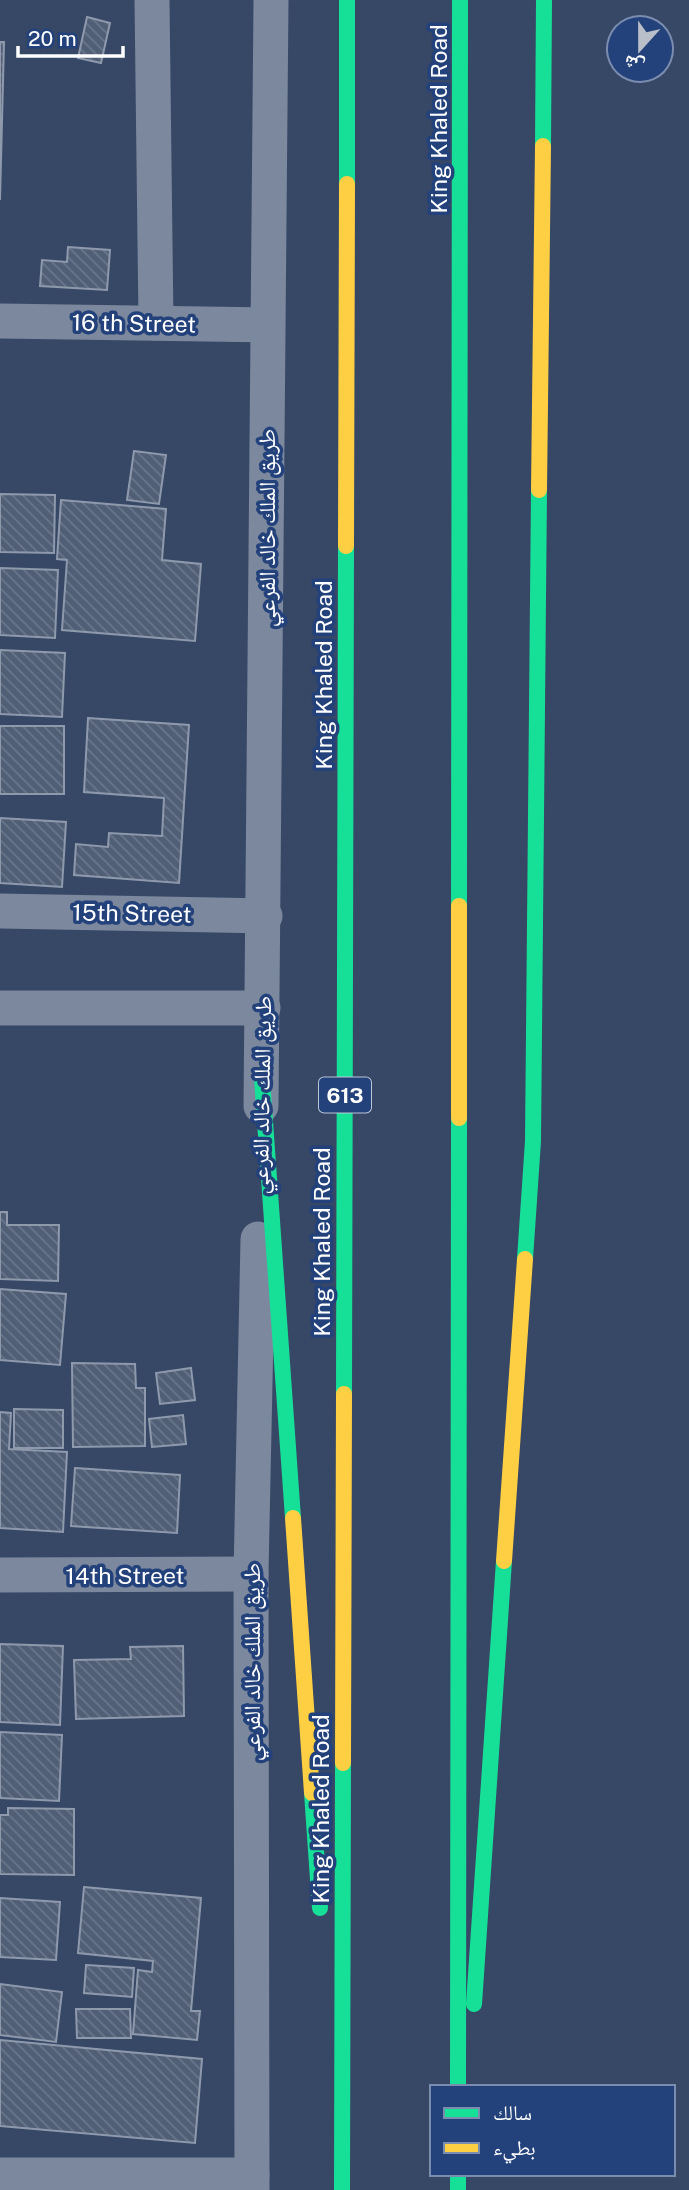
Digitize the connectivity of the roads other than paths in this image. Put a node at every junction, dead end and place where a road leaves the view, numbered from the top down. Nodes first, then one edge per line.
1 (152, 0) edge
2 (271, 0) edge
3 (347, 0) edge
4 (460, 0) edge
5 (544, 0) edge
6 (0, 321) edge
7 (156, 323) junction
8 (267, 325) junction
9 (0, 911) edge
10 (265, 916) junction
11 (0, 1008) edge
12 (263, 1008) junction
13 (262, 1079) junction
14 (251, 1574) junction
15 (0, 1575) edge
16 (321, 1926) dead end
17 (327, 2010) dead end
18 (458, 2085) edge
19 (468, 2085) edge
20 (0, 2175) edge
21 (252, 2182) edge
22 (341, 2190) edge

1 - 7 street
2 - 8 street, طريق الملك خالد الفرعي
3 - 22 main road, King Khaled Road / 613
4 - 18 main road, King Khaled Road
5 - 19 main road
6 - 7 street, 16 th Street
7 - 8 street, 16 th Street
8 - 10 street, طريق الملك خالد الفرعي
9 - 10 street, 15th Street
10 - 12 street, طريق الملك خالد الفرعي
11 - 12 street
12 - 13 street, طريق الملك خالد الفرعي
13 - 14 street, طريق الملك خالد الفرعي
13 - 16 main road
14 - 15 street, 14th Street
14 - 21 street, طريق الملك خالد الفرعي
17 - 22 main road
20 - 21 street

